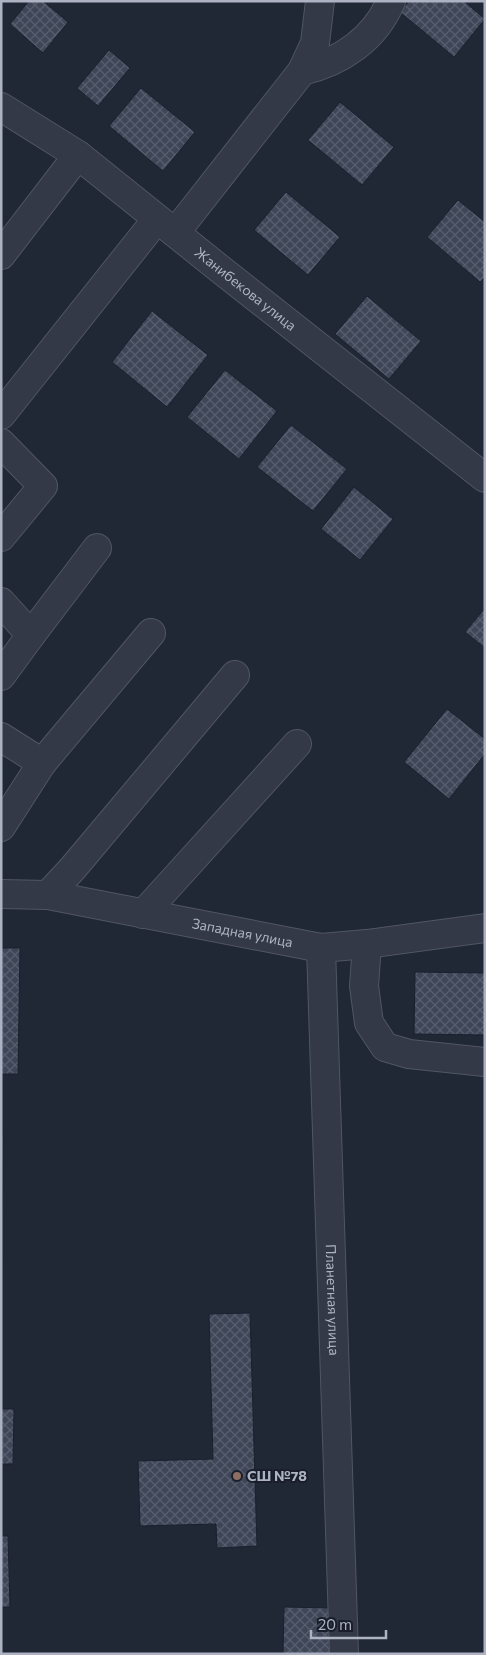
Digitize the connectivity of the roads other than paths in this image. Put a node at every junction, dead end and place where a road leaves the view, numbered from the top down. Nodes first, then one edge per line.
1 (320, 1) edge
2 (391, 1) edge
3 (302, 71) junction
4 (1, 107) edge
5 (78, 155) junction
6 (166, 226) junction
7 (1, 255) edge
8 (1, 415) edge
9 (1, 443) edge
10 (485, 478) edge
11 (1, 537) edge
12 (97, 548) dead end
13 (1, 602) edge
14 (150, 633) dead end
15 (31, 635) junction
16 (1, 676) edge
17 (235, 676) dead end
18 (1, 737) edge
19 (297, 744) dead end
20 (42, 763) junction
21 (1, 827) edge
22 (1, 894) edge
23 (48, 895) junction
24 (143, 914) junction
25 (485, 928) edge
26 (367, 944) junction
27 (321, 948) junction
28 (485, 1062) edge
29 (344, 1654) edge

1 - 3 street
2 - 3 street
3 - 6 street
4 - 5 street, Жанибекова улица
5 - 6 street, Жанибекова улица
5 - 7 street
6 - 8 street
6 - 10 street, Жанибекова улица
9 - 11 street
12 - 15 street
13 - 15 street
14 - 20 street
15 - 16 street
17 - 23 street
18 - 20 street
19 - 24 street
20 - 21 street
22 - 23 street, Западная улица
23 - 24 street, Западная улица
24 - 27 street, Западная улица
25 - 26 street, Западная улица
26 - 27 street, Западная улица
26 - 28 street
27 - 29 street, Планетная улица

